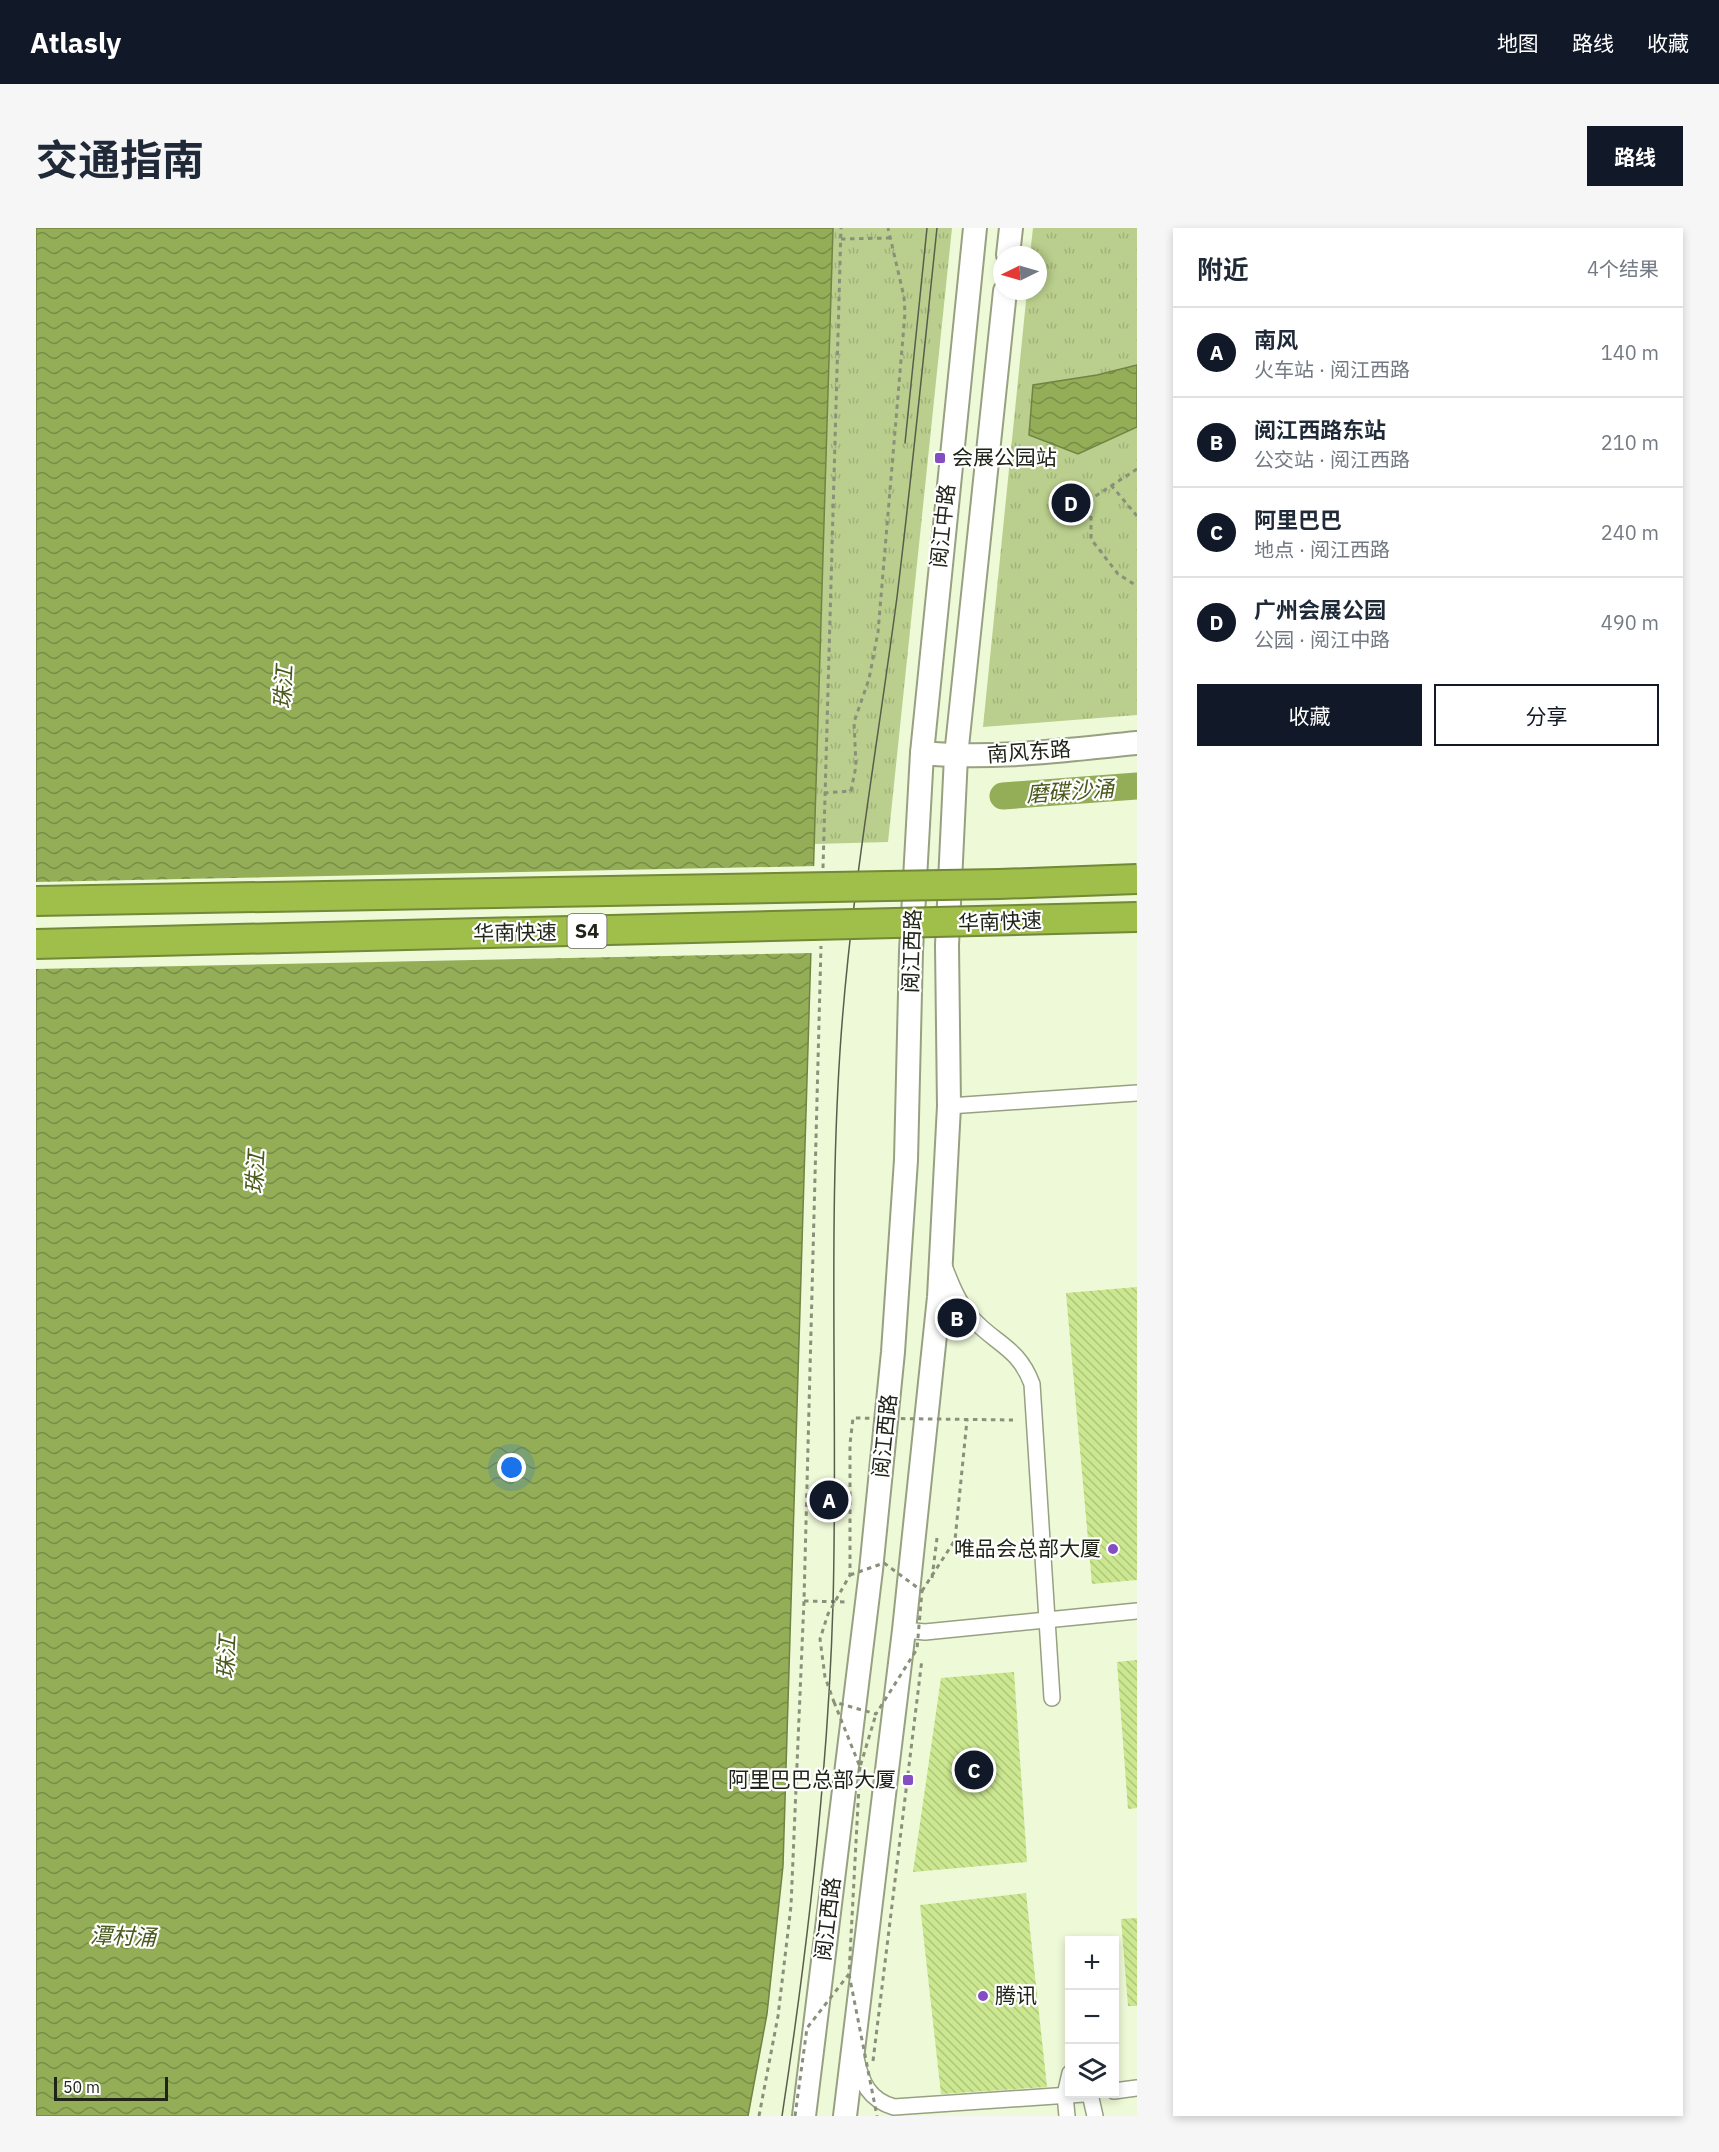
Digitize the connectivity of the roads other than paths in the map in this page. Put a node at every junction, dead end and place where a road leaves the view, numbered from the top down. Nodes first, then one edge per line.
1 (975, 228) edge
2 (1011, 228) edge
3 (1009, 246) edge
4 (1004, 300) edge
5 (1137, 743) edge
6 (922, 753) junction
7 (956, 756) junction
8 (1137, 879) edge
9 (36, 900) edge
10 (1137, 917) edge
11 (36, 944) edge
12 (1137, 1093) edge
13 (949, 1106) junction
14 (942, 1261) junction
15 (1137, 1611) edge
16 (1048, 1621) junction
17 (904, 1630) junction
18 (1052, 1698) dead end
19 (854, 2049) junction
20 (1137, 2088) edge
21 (1119, 2090) edge
22 (1065, 2095) edge
23 (1065, 2098) edge
24 (1091, 2098) edge
25 (804, 2116) edge
26 (845, 2116) edge
27 (1067, 2116) edge
28 (1095, 2116) edge

1 - 6 main road, 阅江中路
2 - 3 main road
4 - 7 main road, 阅江中路
5 - 7 main road, 南风东路
6 - 7 main road, 南风东路
6 - 25 main road, 阅江西路
7 - 13 main road, 阅江西路
8 - 9 highway, 华南快速 / S4, bridge
10 - 11 highway, 华南快速 / S4, bridge
12 - 13 street
13 - 14 main road, 阅江西路
14 - 16 street
14 - 17 main road, 阅江西路
15 - 16 street
16 - 17 street
16 - 18 street
17 - 19 main road, 阅江西路
19 - 22 street
19 - 26 main road, 阅江西路
20 - 21 street
23 - 27 street
24 - 28 street

